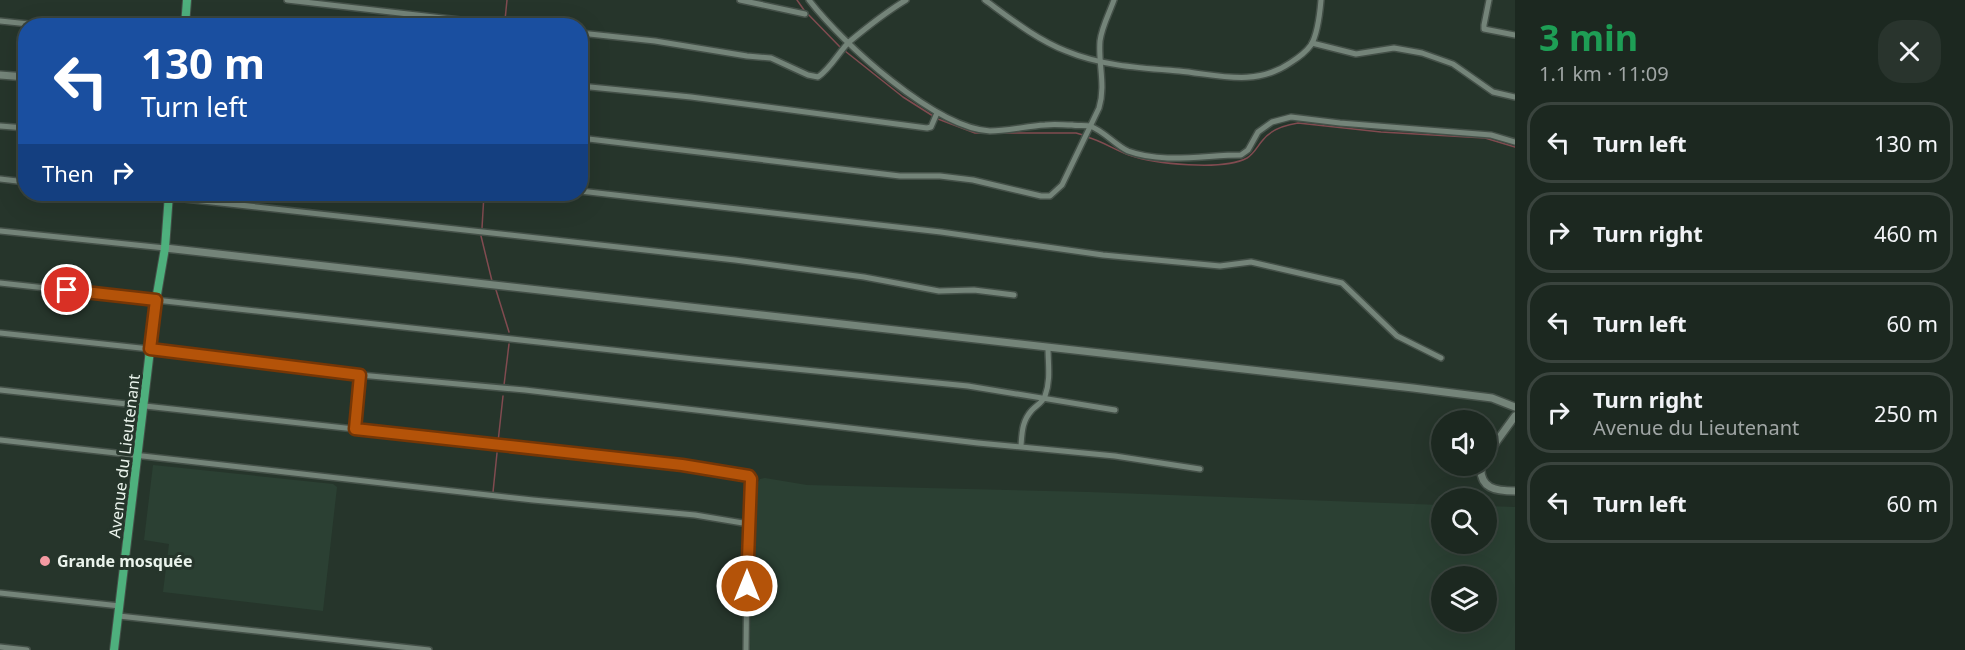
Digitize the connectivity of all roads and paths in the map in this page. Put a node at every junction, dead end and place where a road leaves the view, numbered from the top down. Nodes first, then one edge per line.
1 (188, 0) edge
2 (287, 0) edge
3 (740, 0) edge
4 (809, 0) edge
5 (906, 0) edge
6 (985, 0) edge
7 (1114, 0) edge
8 (1321, 0) edge
9 (1489, 0) edge
10 (805, 14) dead end
11 (186, 18) edge
12 (443, 18) edge
13 (0, 21) edge
14 (18, 23) edge
15 (588, 34) edge
16 (1515, 35) edge
17 (849, 43) junction
18 (1312, 43) junction
19 (1102, 63) junction
20 (0, 75) edge
21 (18, 76) edge
22 (588, 87) edge
23 (1515, 97) edge
24 (937, 113) junction
25 (0, 126) edge
26 (18, 127) edge
27 (1088, 133) junction
28 (588, 139) edge
29 (1515, 142) edge
30 (0, 179) edge
31 (18, 181) edge
32 (588, 192) edge
33 (169, 201) edge
34 (221, 201) edge
35 (0, 231) edge
36 (165, 248) junction
37 (0, 283) edge
38 (1014, 295) dead end
39 (156, 300) junction
40 (0, 333) edge
41 (1048, 348) junction
42 (150, 349) junction
43 (1441, 358) dead end
44 (360, 375) junction
45 (0, 390) edge
46 (1044, 399) junction
47 (143, 405) junction
48 (1515, 407) edge
49 (1115, 410) dead end
50 (1515, 416) edge
51 (355, 429) junction
52 (0, 440) edge
53 (1497, 441) edge
54 (1021, 446) junction
55 (138, 454) junction
56 (1200, 469) dead end
57 (1482, 476) edge
58 (1515, 491) edge
59 (748, 524) junction
60 (0, 593) edge
61 (120, 606) junction
62 (119, 616) junction
63 (0, 647) edge
64 (27, 650) edge
65 (114, 650) edge
66 (429, 650) edge
67 (746, 650) edge

1 - 11 main road
2 - 12 street
3 - 10 street
4 - 17 street
5 - 17 street
6 - 19 street
7 - 19 street
8 - 18 street
9 - 16 street
13 - 14 street
15 - 17 street
17 - 24 street
18 - 19 street
18 - 23 street
19 - 27 street
20 - 21 street
22 - 24 street
24 - 27 street
25 - 26 street
27 - 28 street
27 - 29 street
30 - 31 street
32 - 43 street
33 - 36 main road, Avenue du Lieutenant
34 - 38 street
35 - 36 street
36 - 39 main road, Avenue du Lieutenant
36 - 41 street
37 - 39 street
39 - 42 main road, Avenue du Lieutenant
39 - 46 street
40 - 42 street
41 - 46 street
41 - 48 street
42 - 44 street
42 - 47 main road, Avenue du Lieutenant
44 - 51 street
44 - 54 street
45 - 47 street
46 - 49 street
46 - 54 street
47 - 51 street
47 - 55 main road, Avenue du Lieutenant
50 - 53 street
51 - 59 street
52 - 55 street
54 - 56 street
55 - 59 street
55 - 61 main road, Avenue du Lieutenant
57 - 58 street
59 - 67 street
60 - 61 street
61 - 62 main road, Avenue du Lieutenant
62 - 65 main road, Avenue du Lieutenant
62 - 66 street
63 - 64 street

